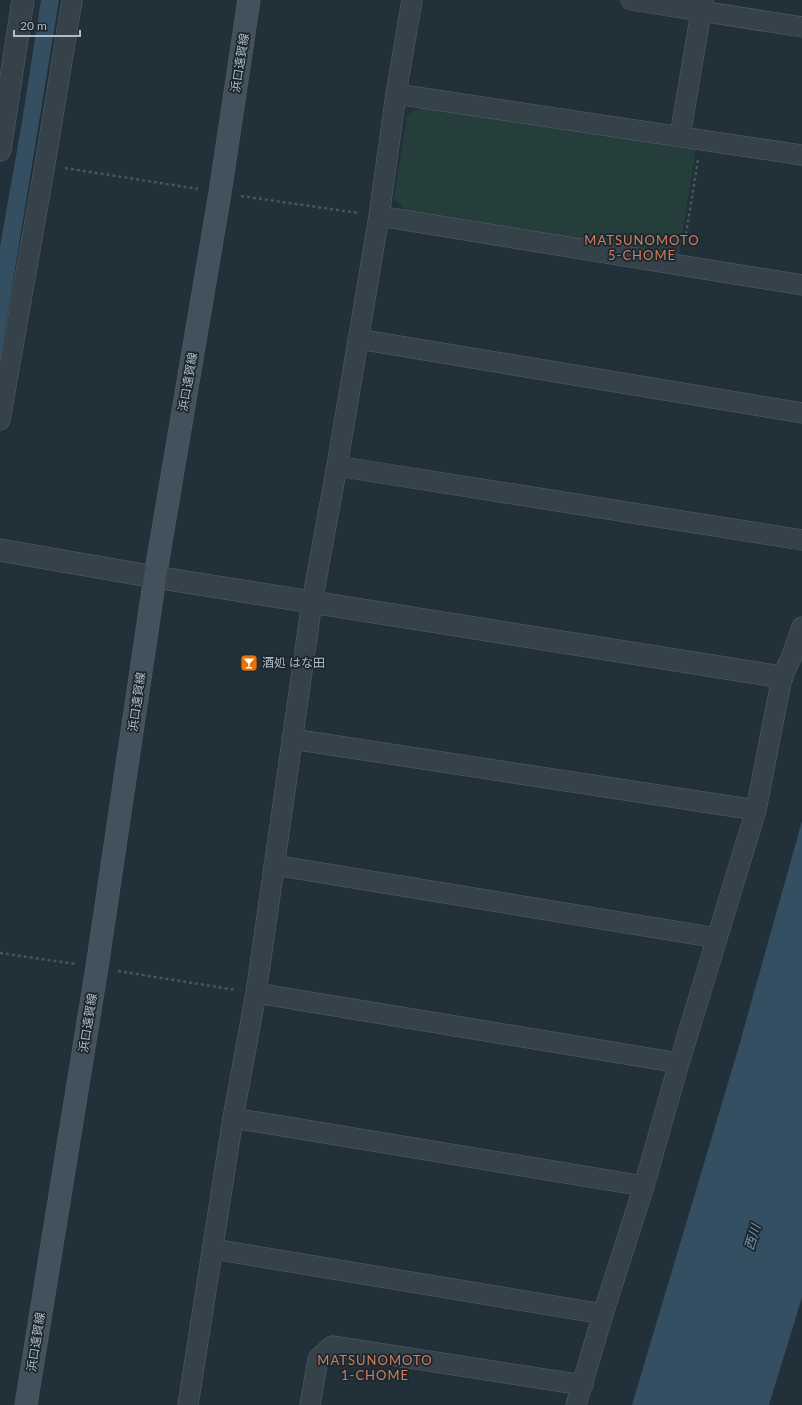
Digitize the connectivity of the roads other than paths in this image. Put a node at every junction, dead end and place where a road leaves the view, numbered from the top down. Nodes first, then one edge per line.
1 (24, 0) edge
2 (72, 0) edge
3 (249, 0) edge
4 (412, 0) edge
5 (631, 0) edge
6 (702, 6) edge
7 (802, 27) edge
8 (396, 94) junction
9 (680, 136) junction
10 (0, 150) edge
11 (802, 155) edge
12 (379, 216) junction
13 (802, 285) edge
14 (358, 339) junction
15 (802, 413) edge
16 (0, 420) edge
17 (337, 466) junction
18 (802, 540) edge
19 (0, 550) edge
20 (155, 577) junction
21 (312, 602) junction
22 (802, 627) edge
23 (782, 677) junction
24 (292, 739) junction
25 (756, 810) junction
26 (274, 865) junction
27 (717, 938) junction
28 (256, 993) junction
29 (679, 1063) junction
30 (233, 1118) junction
31 (644, 1186) junction
32 (213, 1249) junction
33 (603, 1314) junction
34 (584, 1384) junction
35 (26, 1405) edge
36 (188, 1405) edge
37 (310, 1405) edge
38 (576, 1405) edge

1 - 10 street
2 - 16 street
3 - 20 main road, 浜口遠賀線
4 - 8 street
5 - 6 street
6 - 7 street
6 - 9 street
8 - 9 street
8 - 12 street
9 - 11 street
12 - 13 street
12 - 14 street
14 - 15 street
14 - 17 street
17 - 18 street
17 - 21 street
19 - 20 street
20 - 21 street
20 - 35 main road, 浜口遠賀線
21 - 23 street
21 - 24 street
22 - 23 street
23 - 25 street
24 - 25 street
24 - 26 street
25 - 27 street
26 - 27 street
26 - 28 street
27 - 29 street
28 - 29 street
28 - 30 street
29 - 31 street
30 - 31 street
30 - 32 street
31 - 33 street
32 - 33 street
32 - 36 street
33 - 34 street
34 - 37 street
34 - 38 street

